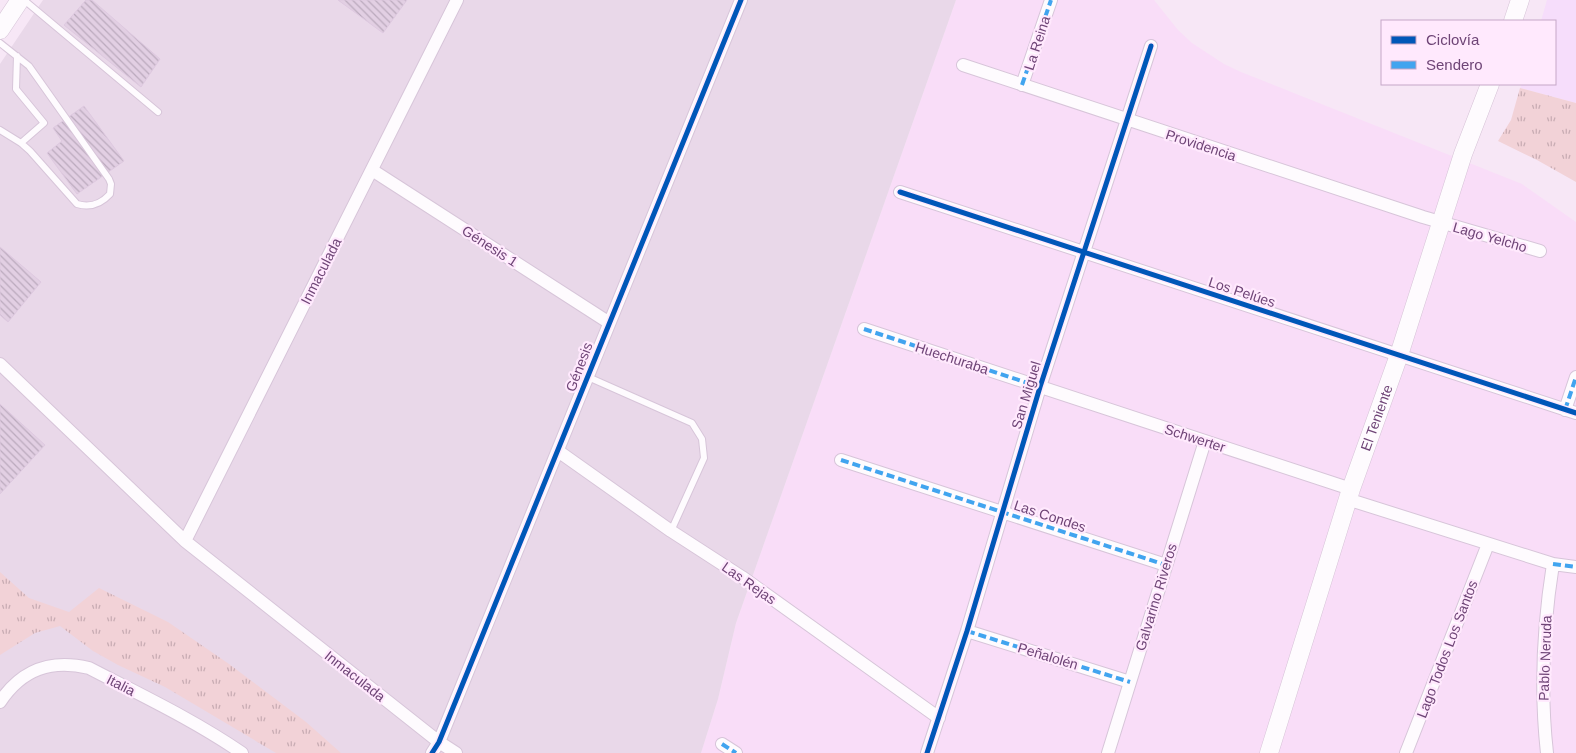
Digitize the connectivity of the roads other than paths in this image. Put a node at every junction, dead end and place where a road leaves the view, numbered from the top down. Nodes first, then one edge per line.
1 (22, 0) edge
2 (457, 0) edge
3 (741, 0) edge
4 (1051, 0) edge
5 (1520, 0) edge
6 (1513, 20) edge
7 (0, 30) edge
8 (0, 43) edge
9 (1151, 46) dead end
10 (17, 56) junction
11 (963, 65) dead end
12 (1022, 85) junction
13 (1490, 85) edge
14 (158, 112) dead end
15 (1127, 120) junction
16 (0, 130) edge
17 (21, 143) junction
18 (372, 170) junction
19 (900, 192) dead end
20 (1440, 222) junction
21 (1540, 252) dead end
22 (1084, 253) junction
23 (608, 322) junction
24 (864, 329) dead end
25 (1399, 355) junction
26 (0, 364) edge
27 (1576, 376) edge
28 (588, 377) junction
29 (1040, 387) junction
30 (1570, 411) edge
31 (1205, 441) junction
32 (558, 451) junction
33 (841, 460) dead end
34 (1349, 494) junction
35 (1002, 512) junction
36 (671, 532) junction
37 (185, 541) junction
38 (1488, 544) junction
39 (1553, 564) junction
40 (1166, 565) junction
41 (1576, 568) edge
42 (967, 631) junction
43 (1130, 682) junction
44 (0, 702) edge
45 (939, 718) junction
46 (722, 744) dead end
47 (436, 747) edge
48 (242, 753) edge
49 (456, 753) edge
50 (736, 753) edge
51 (927, 753) edge
52 (1108, 753) edge
53 (1268, 753) edge
54 (1406, 753) edge
55 (1547, 753) edge

1 - 7 street
1 - 14 lane
2 - 18 street, Inmaculada
3 - 23 street, Génesis
4 - 12 street, La Reina
5 - 6 street
8 - 10 lane
9 - 15 street, San Miguel
10 - 17 lane
10 - 17 lane
11 - 12 street, Providencia
12 - 15 street, Providencia
13 - 20 street, El Teniente
15 - 20 street, Providencia
15 - 22 street, San Miguel
16 - 17 lane
18 - 23 street, Génesis 1
18 - 37 street, Inmaculada
19 - 22 street, Los Pelúes
20 - 21 street, Lago Yelcho
20 - 25 street, El Teniente
22 - 25 street, Los Pelúes
22 - 29 street, San Miguel
23 - 28 street, Génesis
24 - 29 street, Huechuraba
25 - 30 street, Los Pelúes
25 - 34 street, El Teniente
26 - 37 street, Inmaculada
27 - 30 street
28 - 32 street, Génesis
28 - 36 lane
29 - 31 street, Schwerter
29 - 35 street, San Miguel
31 - 34 street, Schwerter
31 - 40 street, Galvarino Riveros
32 - 36 street, Las Rejas
32 - 47 street, Génesis
33 - 35 street, Las Condes
34 - 38 street, Schwerter
34 - 53 street, El Teniente
35 - 40 street, Las Condes
35 - 42 street, San Miguel
36 - 45 street, Las Rejas
37 - 47 street, Inmaculada
38 - 39 street, Schwerter
38 - 54 street, Lago Todos Los Santos
39 - 41 street, Schwerter
39 - 55 street, Pablo Neruda
40 - 43 street, Galvarino Riveros
42 - 43 street, Peñalolén
42 - 45 street, San Miguel
43 - 52 street, Galvarino Riveros
44 - 48 street, Italia
45 - 51 street, San Miguel
46 - 50 street
47 - 49 street, Inmaculada

